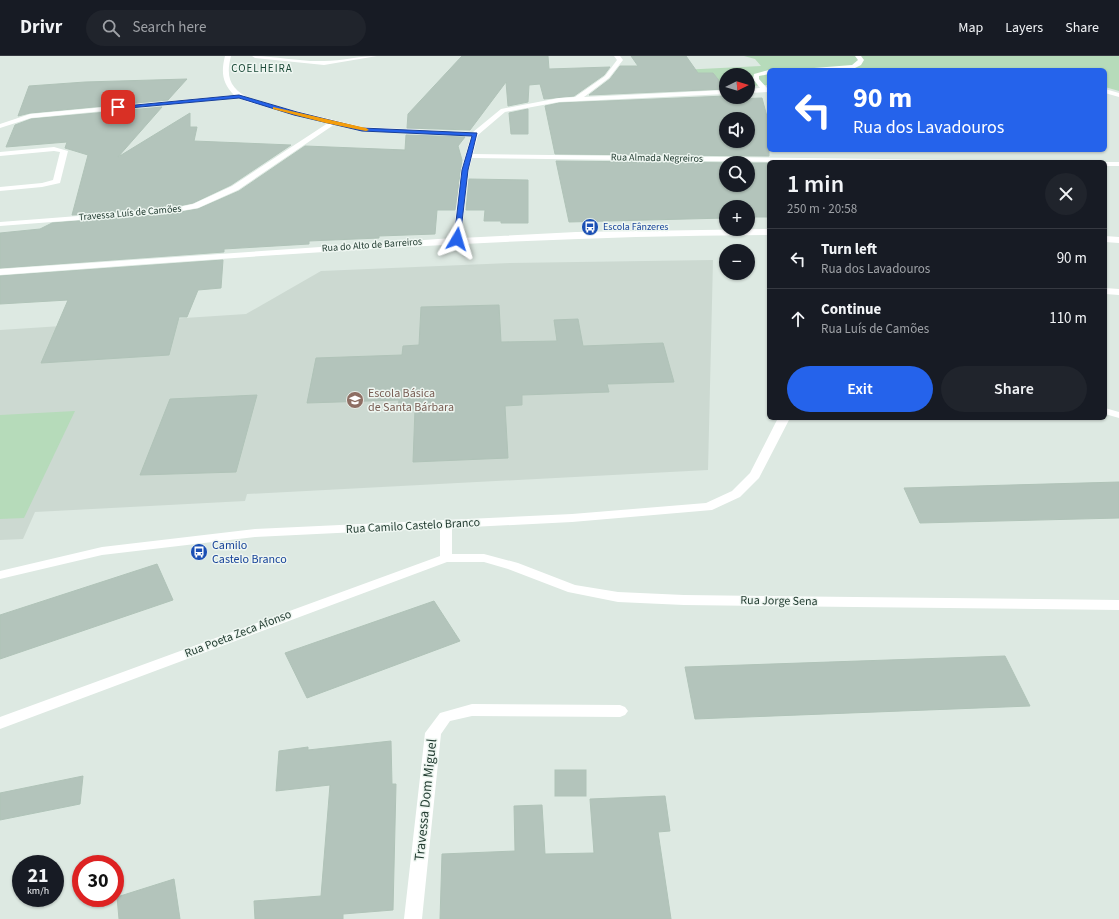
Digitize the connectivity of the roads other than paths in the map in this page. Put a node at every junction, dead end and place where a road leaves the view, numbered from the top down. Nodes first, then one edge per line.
1 (228, 56) edge
2 (255, 56) edge
3 (374, 56) edge
4 (617, 56) edge
5 (858, 56) edge
6 (840, 68) edge
7 (767, 72) edge
8 (767, 90) edge
9 (755, 91) edge
10 (719, 92) edge
11 (1107, 92) edge
12 (1119, 95) edge
13 (239, 96) junction
14 (577, 99) junction
15 (332, 123) junction
16 (0, 126) edge
17 (475, 134) junction
18 (0, 154) edge
19 (468, 156) junction
20 (801, 160) edge
21 (1107, 164) edge
22 (1119, 164) edge
23 (0, 189) edge
24 (0, 224) edge
25 (719, 232) edge
26 (755, 232) edge
27 (767, 232) edge
28 (755, 234) edge
29 (767, 237) edge
30 (457, 239) junction
31 (1107, 239) edge
32 (1119, 240) edge
33 (0, 272) edge
34 (1107, 291) edge
35 (1119, 292) edge
36 (1107, 411) edge
37 (1119, 414) edge
38 (783, 420) edge
39 (446, 524) junction
40 (446, 558) junction
41 (0, 575) edge
42 (1119, 605) edge
43 (620, 711) dead end
44 (0, 723) edge
45 (413, 919) edge

1 - 13 street
2 - 3 street
4 - 14 street
5 - 6 street
7 - 8 street
8 - 9 street
10 - 14 street
11 - 12 street
13 - 15 street
13 - 16 street
14 - 17 street
15 - 17 street
15 - 24 street, Travessa Luís de Camões
17 - 19 street
18 - 23 street
19 - 20 street, Rua Almada Negreiros
19 - 30 street
21 - 22 street
25 - 30 street, Rua do Alto de Barreiros
26 - 27 street, Rua do Alto de Barreiros
28 - 29 street
30 - 33 street, Rua do Alto de Barreiros
31 - 32 street
34 - 35 street
36 - 37 street
38 - 39 street, Rua Camilo Castelo Branco
39 - 40 street
39 - 41 street, Rua Camilo Castelo Branco
40 - 42 street, Rua Jorge Sena
40 - 44 street, Rua Poeta Zeca Afonso
43 - 45 street, Travessa Dom Miguel

